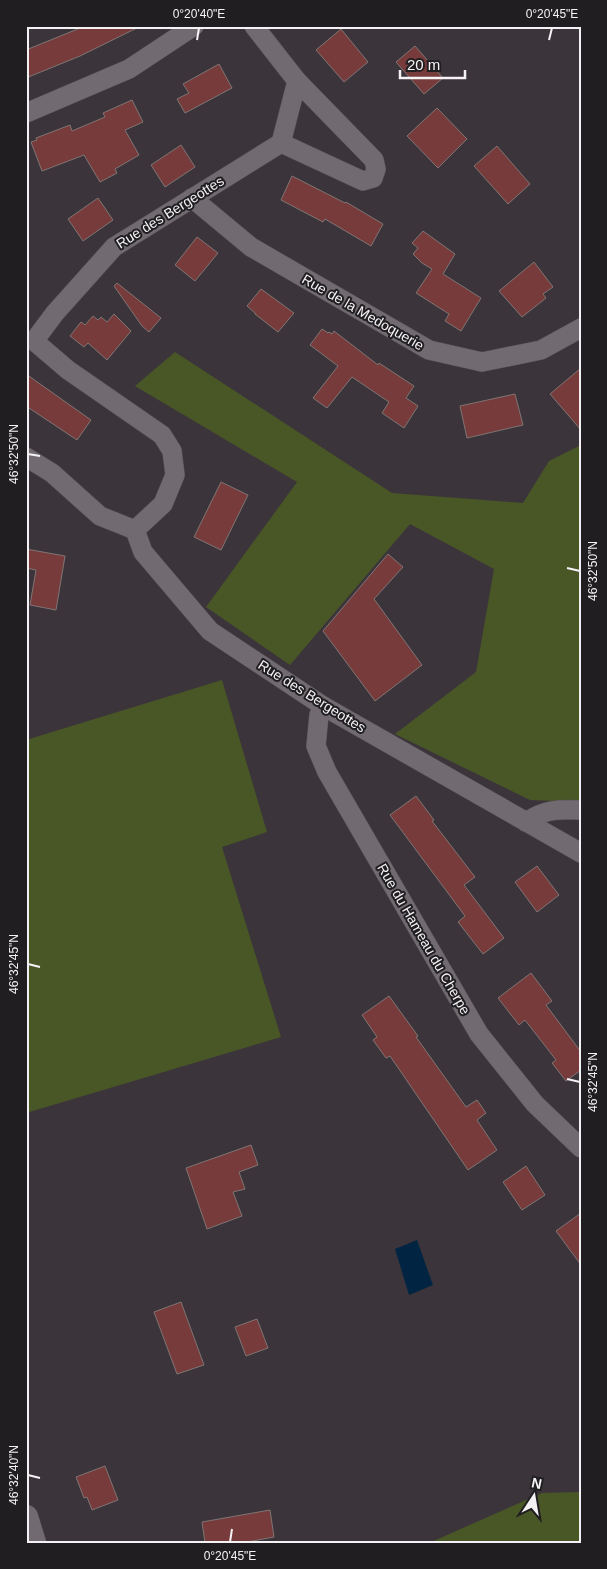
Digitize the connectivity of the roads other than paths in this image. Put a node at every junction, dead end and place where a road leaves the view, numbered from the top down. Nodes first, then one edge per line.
1 (194, 26) edge
2 (254, 26) edge
3 (298, 81) junction
4 (26, 113) edge
5 (281, 143) junction
6 (192, 198) junction
7 (581, 328) edge
8 (30, 338) edge
9 (26, 458) edge
10 (135, 530) junction
11 (323, 706) junction
12 (581, 810) edge
13 (526, 822) junction
14 (581, 853) edge
15 (581, 1148) edge

1 - 4 street
2 - 3 street
3 - 5 street
3 - 5 street
5 - 6 street, Rue des Bergeottes
6 - 7 street, Rue de la Medoquerie
6 - 8 street, Rue des Bergeottes
8 - 10 street, Rue des Bergeottes
9 - 10 street
10 - 11 street, Rue des Bergeottes
11 - 13 street, Rue des Bergeottes
11 - 15 street, Rue du Hameau du Cherpe
12 - 13 street
13 - 14 street

